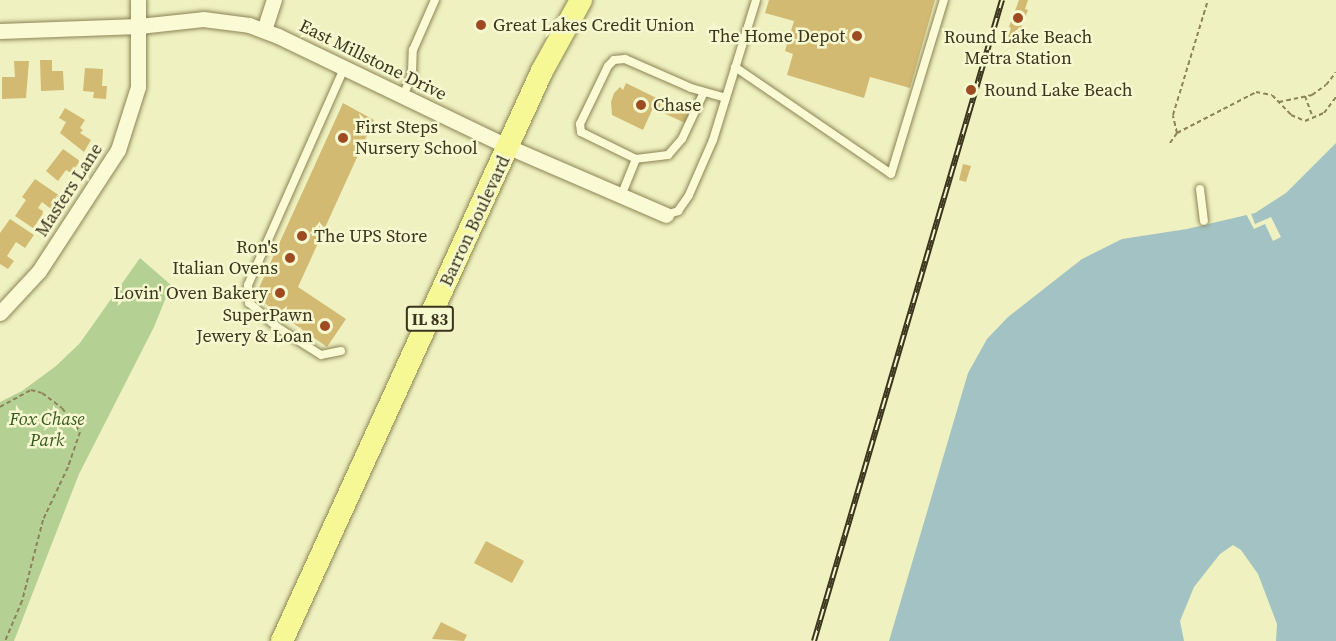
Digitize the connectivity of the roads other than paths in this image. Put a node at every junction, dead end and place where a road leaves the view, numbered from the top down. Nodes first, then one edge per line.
1 (138, 0) edge
2 (274, 0) edge
3 (435, 0) edge
4 (581, 0) edge
5 (756, 0) edge
6 (944, 0) edge
7 (139, 26) junction
8 (264, 30) junction
9 (0, 31) edge
10 (735, 67) junction
11 (344, 68) junction
12 (704, 92) junction
13 (403, 96) junction
14 (726, 98) junction
15 (509, 147) junction
16 (636, 159) junction
17 (1200, 189) dead end
18 (621, 196) junction
19 (666, 215) joint
20 (1204, 221) dead end
21 (0, 313) edge
22 (341, 351) dead end
23 (282, 641) edge

1 - 7 street, Masters Lane
2 - 8 street
3 - 13 lane
4 - 15 main road, Barron Boulevard / IL 83
5 - 10 lane
6 - 10 lane
7 - 8 street, East Millstone Drive
7 - 9 street, East Millstone Drive
7 - 21 street, Masters Lane
8 - 11 street, East Millstone Drive
10 - 14 lane
11 - 13 street, East Millstone Drive
11 - 22 lane
12 - 14 lane
12 - 16 lane
12 - 16 lane
13 - 15 street, East Millstone Drive
14 - 19 lane
15 - 18 street, East Millstone Drive
15 - 23 main road, Barron Boulevard / IL 83
16 - 18 lane
17 - 20 lane
18 - 19 street, East Millstone Drive

